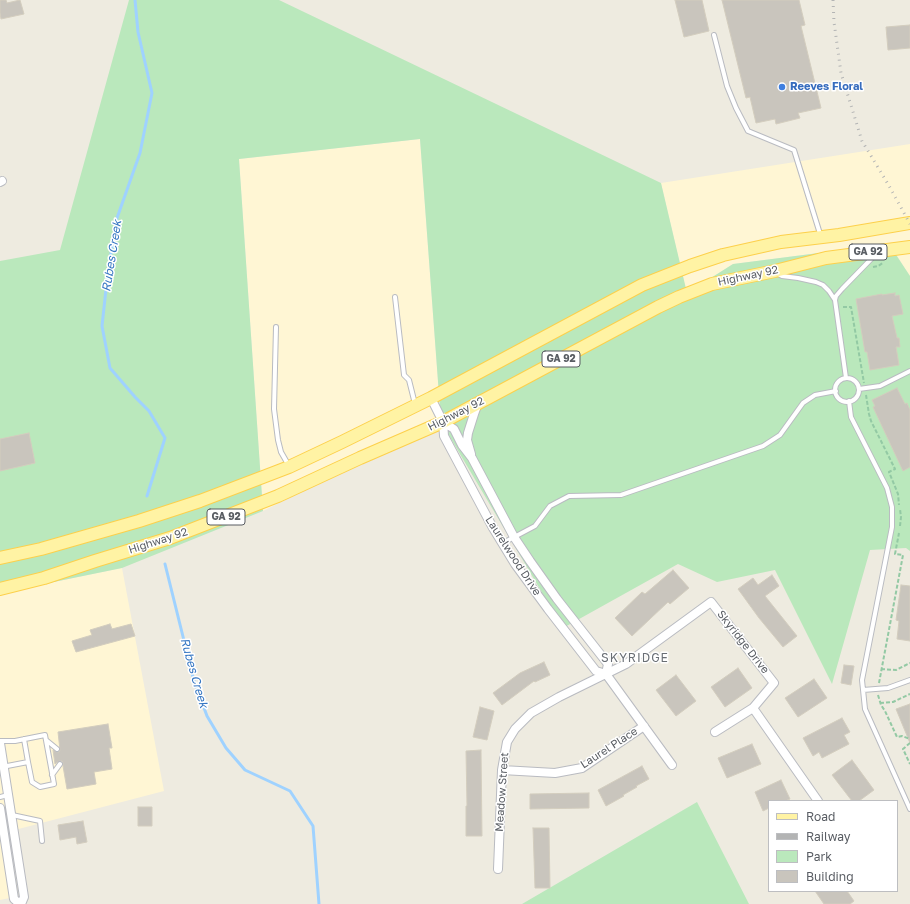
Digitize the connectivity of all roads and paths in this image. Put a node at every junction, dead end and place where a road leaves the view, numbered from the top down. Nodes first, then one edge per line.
1 (714, 35) dead end
2 (910, 223) edge
3 (821, 237) junction
4 (910, 247) edge
5 (880, 251) junction
6 (826, 258) junction
7 (883, 263) dead end
8 (870, 268) dead end
9 (775, 271) junction
10 (395, 297) dead end
11 (834, 300) junction
12 (841, 300) dead end
13 (276, 327) dead end
14 (909, 373) edge
15 (846, 378) junction
16 (865, 388) junction
17 (859, 389) junction
18 (836, 391) junction
19 (431, 398) junction
20 (850, 401) junction
21 (479, 403) junction
22 (416, 406) junction
23 (443, 422) junction
24 (472, 458) junction
25 (289, 467) junction
26 (514, 537) junction
27 (503, 544) junction
28 (0, 558) edge
29 (2, 590) edge
30 (910, 663) edge
31 (881, 669) junction
32 (606, 674) junction
33 (910, 680) edge
34 (878, 689) junction
35 (863, 690) junction
36 (910, 694) edge
37 (880, 703) junction
38 (753, 708) junction
39 (644, 726) junction
40 (715, 732) dead end
41 (24, 739) junction
42 (910, 739) edge
43 (46, 740) junction
44 (0, 742) edge
45 (910, 743) edge
46 (57, 749) dead end
47 (28, 762) junction
48 (60, 764) dead end
49 (910, 764) edge
50 (672, 765) dead end
51 (2, 767) edge
52 (502, 770) junction
53 (52, 775) junction
54 (4, 796) edge
55 (817, 800) edge
56 (0, 808) edge
57 (910, 809) edge
58 (12, 815) junction
59 (42, 841) dead end
60 (498, 869) dead end
61 (20, 904) edge

1 - 3 lane
2 - 3 main road, GA 92
3 - 6 main road
3 - 19 main road, GA 92
4 - 5 main road, Highway 92 / GA 92
5 - 6 main road, Highway 92 / GA 92
5 - 11 lane
6 - 9 main road, Highway 92 / GA 92
7 - 8 path
9 - 11 lane
9 - 21 main road, Highway 92 / GA 92
10 - 22 lane
11 - 15 lane
12 - 16 path
13 - 25 lane
14 - 16 lane
15 - 17 lane
15 - 18 lane
16 - 17 lane
16 - 31 path
17 - 20 lane
18 - 20 lane
18 - 26 lane
19 - 22 main road, GA 92
19 - 23 street, Laurelwood Drive
20 - 35 lane
21 - 23 main road, Highway 92 / GA 92
21 - 24 street, Laurelwood Drive
22 - 25 main road, GA 92
23 - 24 street, Laurelwood Drive
23 - 27 street, Laurelwood Drive
23 - 29 main road, Highway 92 / GA 92
24 - 26 street, Laurelwood Drive
25 - 28 main road, GA 92
26 - 27 lane
26 - 32 street, Laurelwood Drive
27 - 32 street, Laurelwood Drive
30 - 31 path
31 - 34 path
32 - 38 street, Skyridge Drive
32 - 39 street, Laurelwood Drive
32 - 52 street, Meadow Street
33 - 34 lane
34 - 35 lane
34 - 37 path
35 - 57 lane
36 - 37 path
37 - 42 path
38 - 40 street, Skyridge Drive
38 - 55 street
39 - 50 street, Laurelwood Drive
39 - 52 street, Laurel Place
41 - 43 lane
41 - 44 lane
41 - 47 lane
43 - 46 lane
43 - 53 lane
44 - 51 street
45 - 49 path
47 - 51 lane
47 - 53 lane
48 - 53 lane
51 - 54 street
52 - 60 street, Meadow Street
54 - 58 street
56 - 61 street
58 - 59 lane
58 - 61 street

